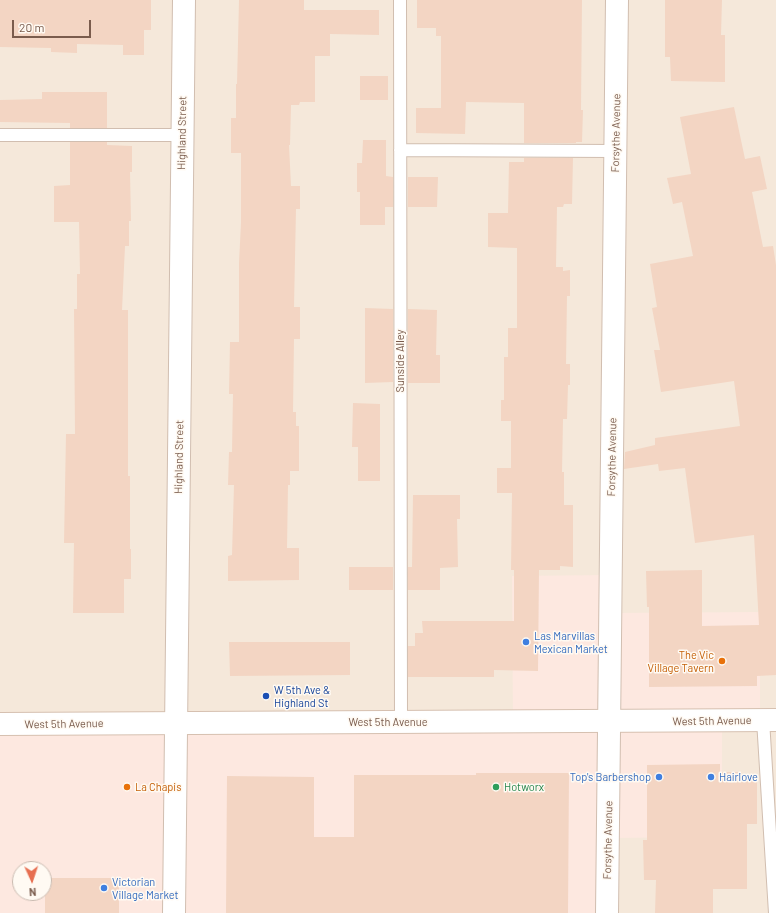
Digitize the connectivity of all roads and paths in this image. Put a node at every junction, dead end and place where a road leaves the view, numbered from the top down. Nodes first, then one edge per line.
1 (184, 0) edge
2 (400, 0) edge
3 (617, 0) edge
4 (0, 135) edge
5 (182, 135) junction
6 (400, 150) junction
7 (615, 151) junction
8 (770, 720) edge
9 (609, 721) junction
10 (401, 722) junction
11 (176, 723) junction
12 (0, 724) edge
13 (174, 913) edge
14 (607, 913) edge
15 (775, 913) edge

1 - 5 street, Highland Street
2 - 6 lane, Sunside Alley
3 - 7 street, Forsythe Avenue
4 - 5 lane
5 - 11 street, Highland Street
6 - 7 lane
6 - 10 lane, Sunside Alley
7 - 9 street, Forsythe Avenue
8 - 9 street, West 5th Avenue
8 - 15 lane
9 - 10 street, West 5th Avenue
9 - 14 street, Forsythe Avenue
10 - 11 street, West 5th Avenue
11 - 12 street, West 5th Avenue
11 - 13 street, Highland Street

